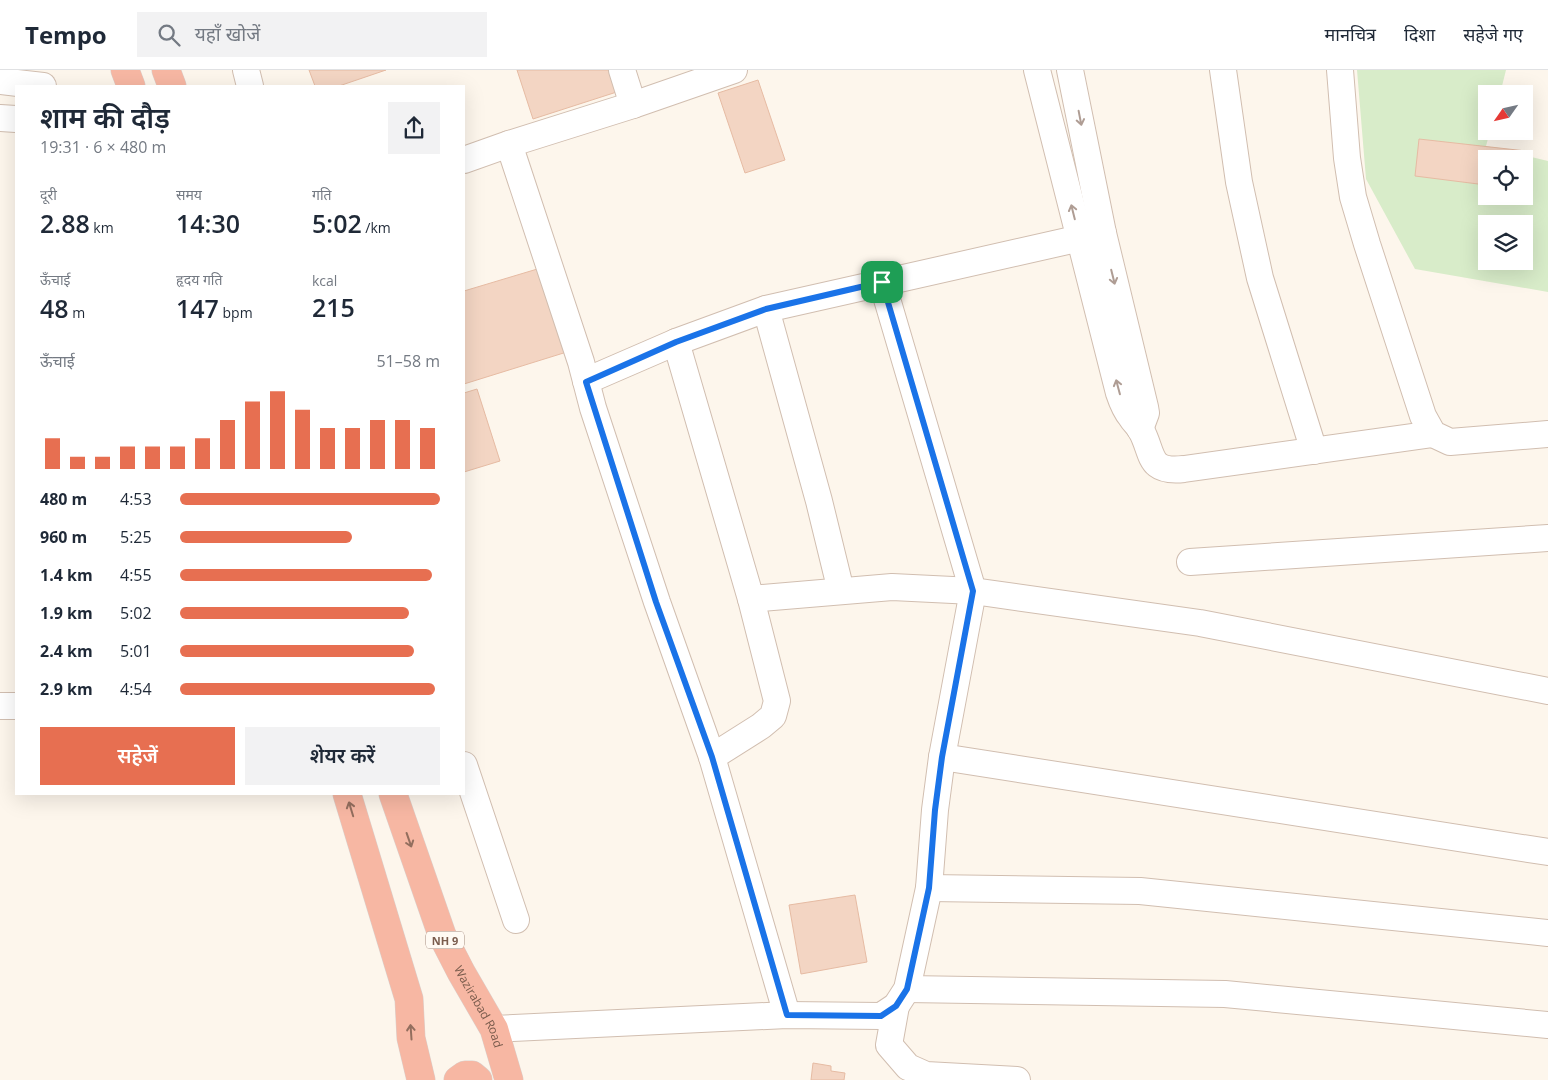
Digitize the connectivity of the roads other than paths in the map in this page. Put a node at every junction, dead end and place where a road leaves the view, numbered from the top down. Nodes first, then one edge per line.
1 (125, 70) edge
2 (166, 70) edge
3 (246, 70) edge
4 (622, 70) edge
5 (734, 70) edge
6 (1037, 70) edge
7 (1070, 70) edge
8 (1223, 70) edge
9 (1340, 70) edge
10 (0, 81) edge
11 (34, 85) edge
12 (131, 85) edge
13 (172, 85) edge
14 (250, 85) edge
15 (633, 105) junction
16 (0, 118) edge
17 (15, 119) edge
18 (509, 144) junction
19 (465, 160) edge
20 (1091, 236) junction
21 (882, 282) junction
22 (766, 309) junction
23 (676, 342) junction
24 (586, 382) junction
25 (1433, 434) junction
26 (1548, 434) edge
27 (1314, 451) junction
28 (1548, 538) edge
29 (1190, 562) dead end
30 (842, 591) junction
31 (973, 591) junction
32 (751, 599) junction
33 (1548, 691) edge
34 (0, 706) edge
35 (15, 706) edge
36 (712, 757) junction
37 (942, 757) junction
38 (465, 768) edge
39 (347, 795) edge
40 (393, 795) edge
41 (1548, 852) edge
42 (929, 888) junction
43 (516, 920) dead end
44 (1548, 933) edge
45 (902, 998) junction
46 (787, 1015) junction
47 (1548, 1025) edge
48 (494, 1029) junction
49 (421, 1080) edge
50 (458, 1080) edge
51 (478, 1080) edge
52 (509, 1080) edge
53 (1016, 1080) edge

1 - 12 highway
2 - 13 highway
3 - 14 street
4 - 15 street
5 - 15 street
20 -> 6 street
7 -> 20 street
8 - 27 street
9 - 25 street
10 - 11 street
15 - 18 street
16 - 17 street
18 - 19 street
18 - 24 street
20 - 21 street
20 - 27 street
21 - 22 street
21 - 31 street
22 - 23 street
22 - 30 street
23 - 24 street
23 - 32 street
24 - 36 street
25 - 26 street
25 - 27 street
28 - 29 street
30 - 31 street
30 - 32 street
31 - 33 street
31 - 37 street
32 - 36 street
34 - 35 street
36 - 46 street
37 - 41 street
37 - 42 street
38 - 43 street
49 -> 39 highway
40 -> 48 highway, Wazirabad Road / NH 9
42 - 44 street
42 - 45 street
45 - 46 street
45 - 47 street
45 - 53 street
46 - 48 street
48 - 52 highway, Wazirabad Road / NH 9
50 - 51 highway

